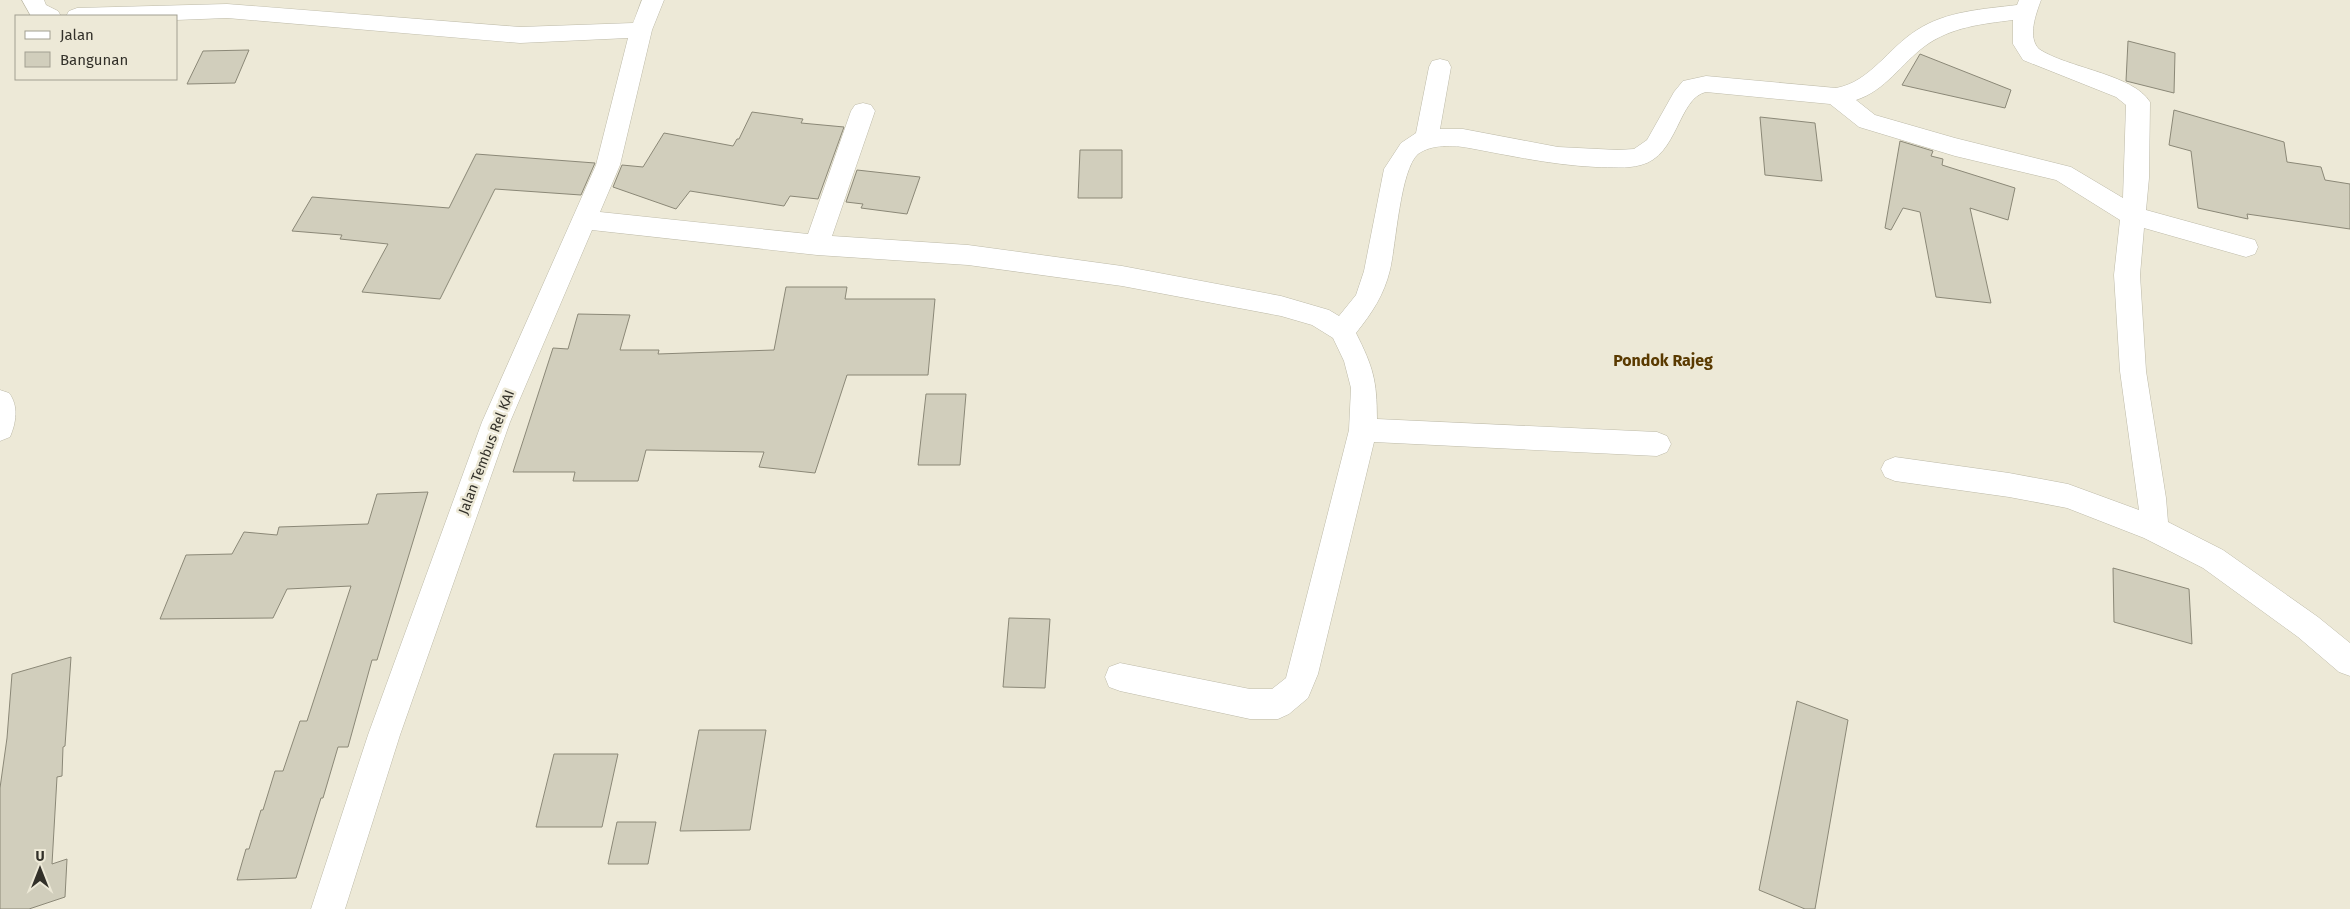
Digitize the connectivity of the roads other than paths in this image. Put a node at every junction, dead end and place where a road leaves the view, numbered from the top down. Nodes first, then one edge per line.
1 (33, 0) edge
2 (653, 0) edge
3 (2028, 5) edge
4 (48, 15) edge
5 (108, 15) edge
6 (641, 30) junction
7 (1440, 67) dead end
8 (1836, 96) junction
9 (863, 111) dead end
10 (1428, 138) junction
11 (2133, 216) junction
12 (585, 220) junction
13 (817, 245) junction
14 (2246, 247) dead end
15 (1342, 331) junction
16 (0, 400) edge
17 (0, 429) edge
18 (1363, 430) junction
19 (1657, 444) dead end
20 (1895, 469) dead end
21 (2154, 529) junction
22 (2350, 662) edge
23 (1120, 677) dead end
24 (328, 909) edge

1 - 4 street
2 - 6 street, Jalan Tembus Rel KAI
3 - 8 street
3 - 11 street
5 - 6 street
6 - 12 street, Jalan Tembus Rel KAI
7 - 10 street
8 - 10 street
8 - 11 street
9 - 13 street
10 - 15 street
11 - 14 street
11 - 21 street
12 - 13 street
12 - 24 street, Jalan Tembus Rel KAI
13 - 15 street
15 - 18 street
16 - 17 street
18 - 19 street
18 - 23 street
20 - 21 street
21 - 22 street

